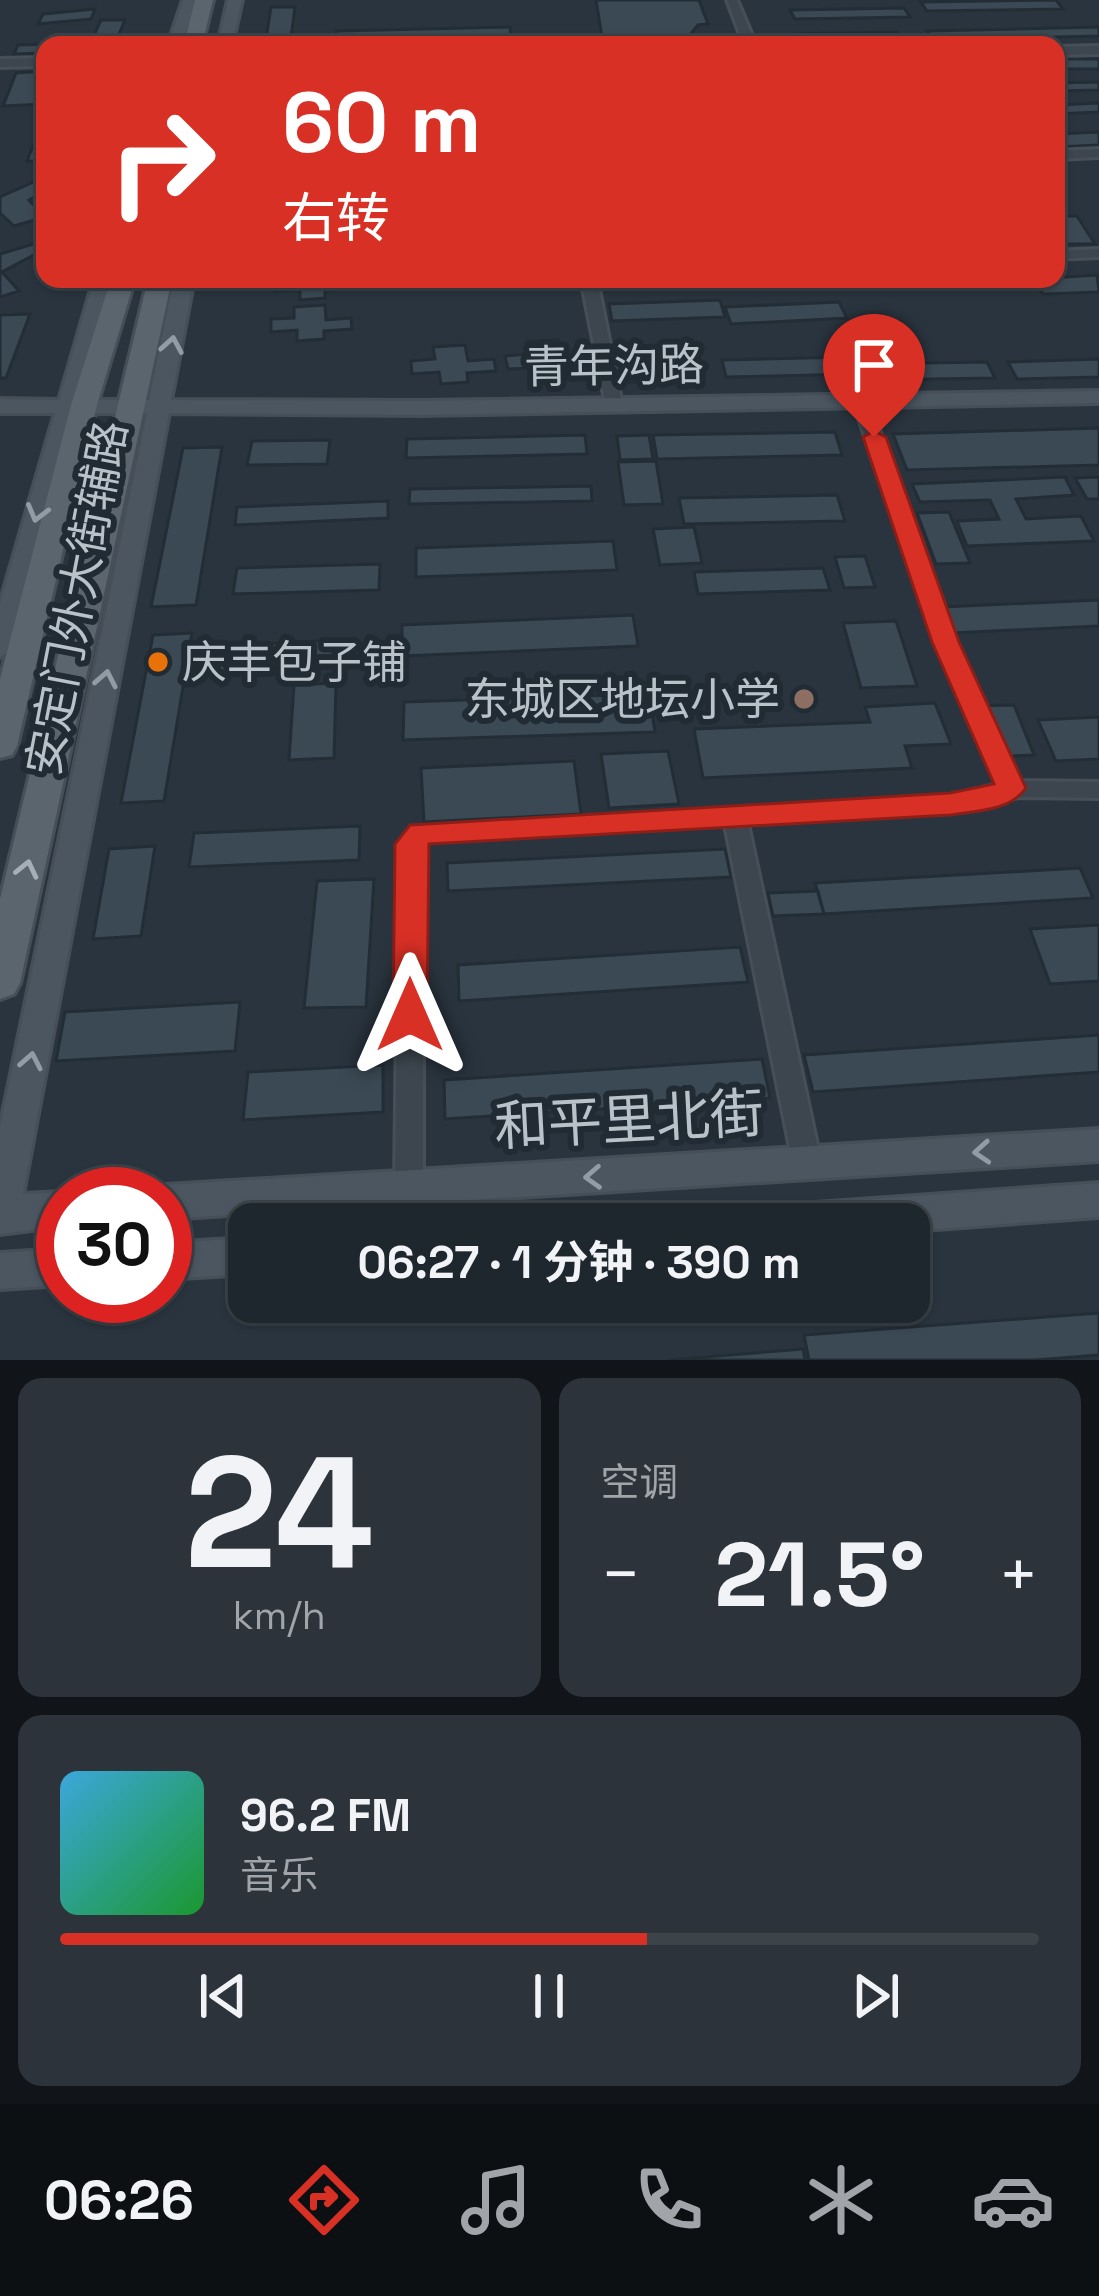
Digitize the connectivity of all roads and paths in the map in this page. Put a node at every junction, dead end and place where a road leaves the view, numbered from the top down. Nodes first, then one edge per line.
1 (190, 0) edge
2 (203, 0) edge
3 (223, 0) edge
4 (235, 0) edge
5 (733, 0) edge
6 (179, 36) edge
7 (195, 36) edge
8 (215, 36) edge
9 (228, 36) edge
10 (747, 36) edge
11 (1099, 50) edge
12 (1065, 51) edge
13 (36, 62) edge
14 (0, 63) edge
15 (1099, 153) edge
16 (1065, 155) edge
17 (1099, 253) edge
18 (1065, 255) edge
19 (102, 288) edge
20 (120, 288) edge
21 (158, 288) edge
22 (182, 288) edge
23 (592, 288) edge
24 (1099, 397) edge
25 (861, 401) junction
26 (75, 405) junction
27 (614, 405) junction
28 (0, 406) edge
29 (131, 406) junction
30 (161, 410) junction
31 (143, 487) junction
32 (107, 510) junction
33 (0, 648) edge
34 (0, 746) edge
35 (1011, 788) junction
36 (1099, 790) edge
37 (734, 817) junction
38 (0, 983) edge
39 (1099, 1145) edge
40 (807, 1163) junction
41 (409, 1186) junction
42 (192, 1200) edge
43 (1099, 1200) edge
44 (36, 1211) edge
45 (930, 1212) edge
46 (0, 1214) edge
47 (228, 1257) edge
48 (192, 1259) edge
49 (36, 1269) edge
50 (0, 1271) edge

1 - 6 street
2 - 7 main road
3 - 8 main road
4 - 9 street
5 - 10 street
11 - 12 street
13 - 14 street
15 - 16 street
17 - 18 street
19 - 26 street, 安定门外大街辅路
20 - 26 main road
21 - 29 main road
30 -> 22 street, 安定门外大街辅路
23 - 27 street
24 - 25 street, 青年沟路
25 - 27 street, 青年沟路
25 - 35 street
26 - 28 street, 青年沟路
26 - 29 street, 青年沟路
26 -> 33 street, 安定门外大街辅路
26 - 34 main road
27 - 30 street, 青年沟路
29 - 30 street, 青年沟路
29 - 32 main road
30 - 31 street, 安定门外大街辅路
31 - 32 street
46 -> 31 street, 安定门外大街辅路
38 -> 32 main road
35 - 36 street
35 - 37 street
37 - 40 street
37 - 41 street
39 -> 40 street, 和平里北街
40 -> 41 street, 和平里北街
41 - 42 street, 和平里北街
43 - 45 street
44 - 46 street
47 - 48 street
49 - 50 street

